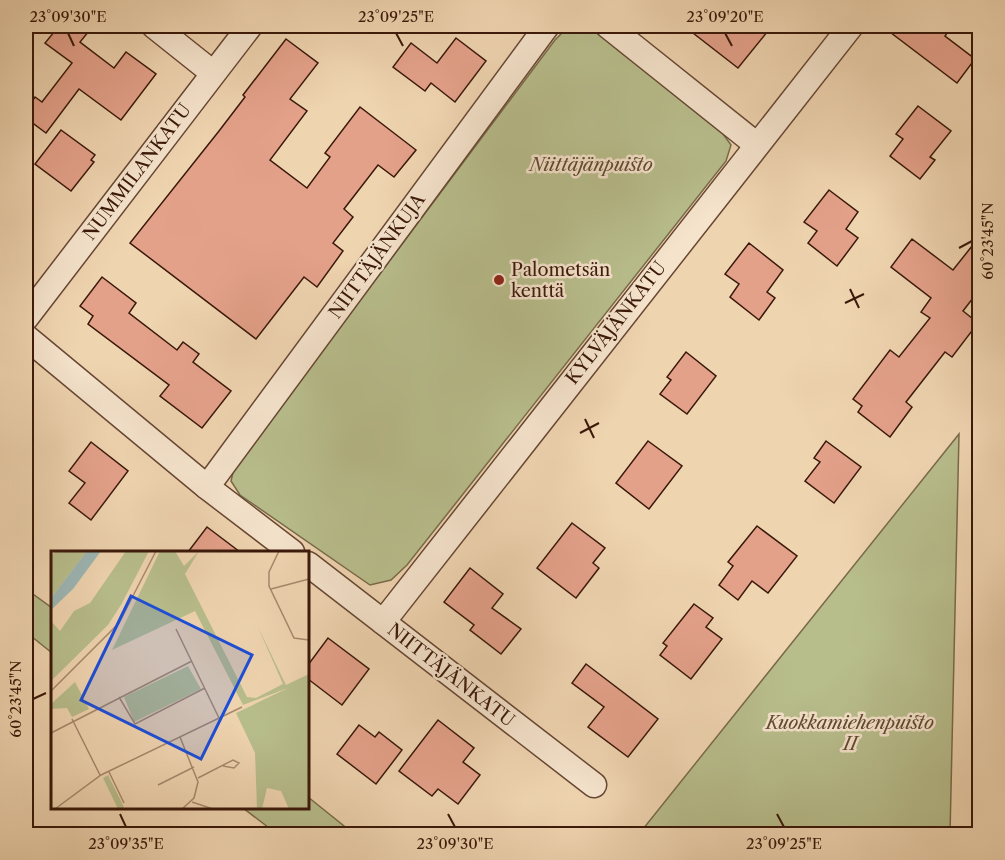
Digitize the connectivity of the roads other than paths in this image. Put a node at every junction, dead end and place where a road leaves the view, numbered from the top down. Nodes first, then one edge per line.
1 (154, 26) edge
2 (250, 26) edge
3 (547, 26) edge
4 (608, 26) edge
5 (851, 26) edge
6 (213, 73) junction
7 (757, 145) junction
8 (26, 318) edge
9 (26, 337) edge
10 (207, 487) junction
11 (291, 551) edge
12 (309, 565) edge
13 (383, 622) junction
14 (594, 785) dead end

1 - 6 street
2 - 6 street, NUMMILANKATU
3 - 10 street, NIITTÄJÄNKUJA
4 - 7 street
5 - 7 street, KYLVÄJÄNKATU
6 - 8 street, NUMMILANKATU
7 - 13 street, KYLVÄJÄNKATU
9 - 10 street
10 - 11 street
12 - 13 street, NIITTÄJÄNKATU
13 - 14 street, NIITTÄJÄNKATU

